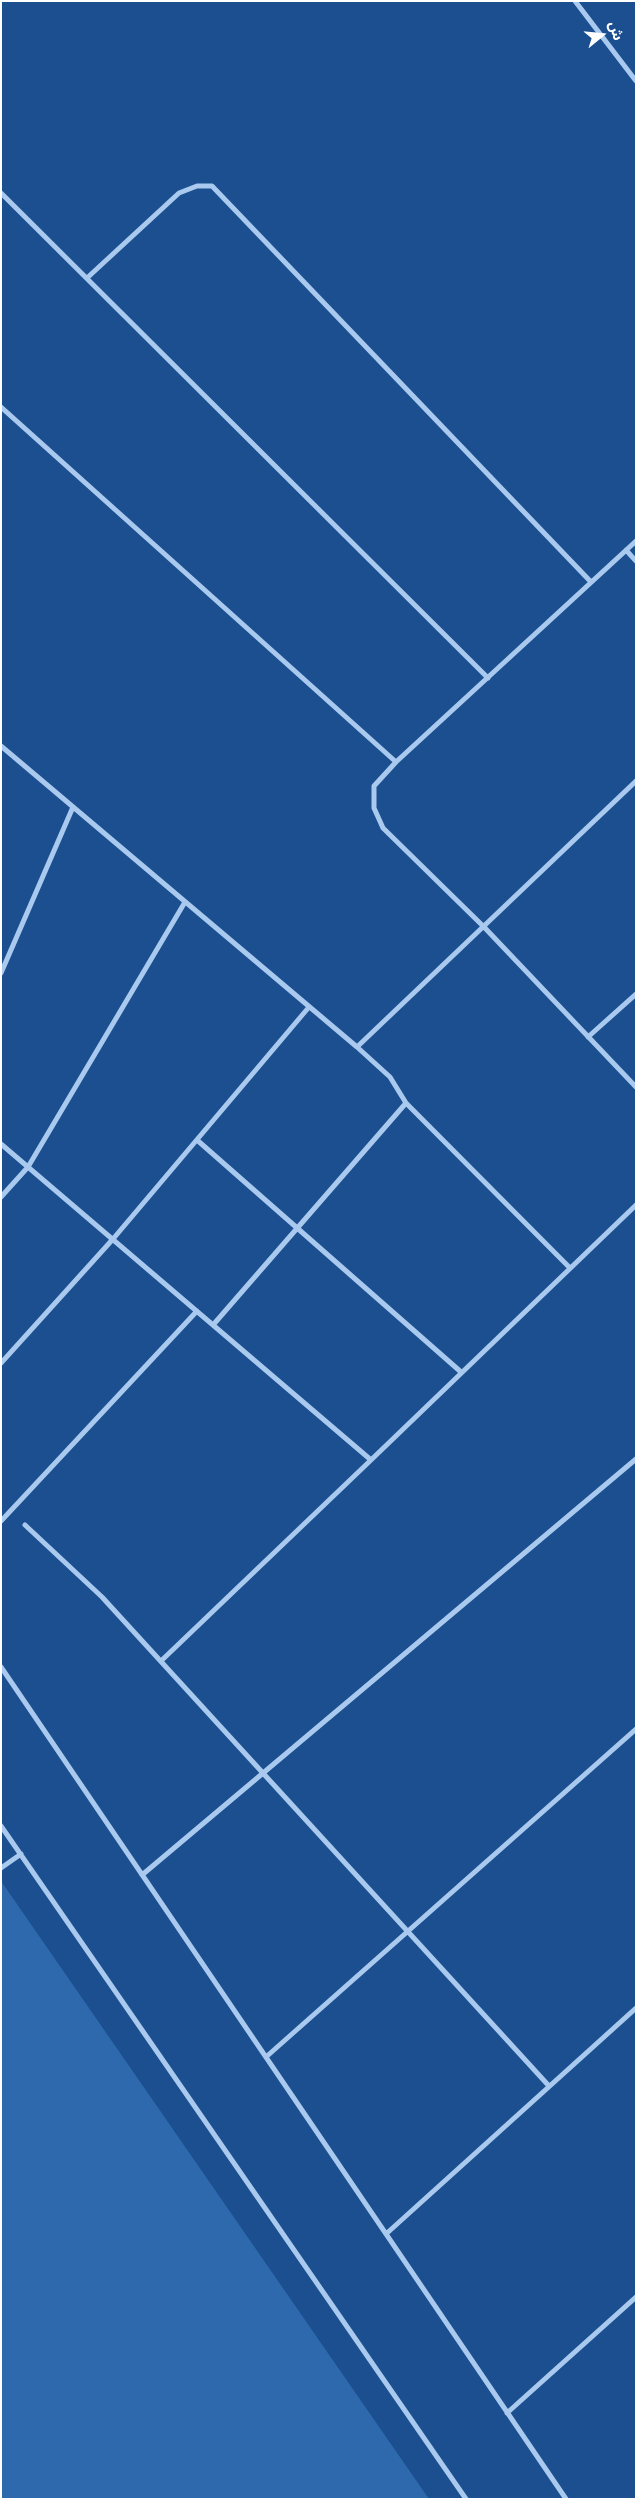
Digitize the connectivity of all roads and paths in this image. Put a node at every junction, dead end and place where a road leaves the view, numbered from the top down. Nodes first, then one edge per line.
1 (575, 1) edge
2 (636, 81) edge
3 (1, 192) edge
4 (87, 278) junction
5 (1, 407) edge
6 (636, 541) edge
7 (626, 550) junction
8 (636, 561) edge
9 (591, 582) junction
10 (488, 678) junction
11 (1, 746) edge
12 (396, 762) junction
13 (636, 780) edge
14 (74, 807) junction
15 (185, 902) junction
16 (484, 927) junction
17 (1, 972) edge
18 (636, 994) edge
19 (309, 1007) junction
20 (588, 1037) junction
21 (357, 1047) junction
22 (636, 1087) edge
23 (406, 1103) junction
24 (197, 1140) junction
25 (1, 1144) edge
26 (28, 1167) junction
27 (1, 1197) edge
28 (636, 1205) edge
29 (297, 1228) junction
30 (113, 1239) junction
31 (570, 1268) junction
32 (197, 1311) junction
33 (213, 1325) junction
34 (1, 1363) edge
35 (461, 1372) junction
36 (636, 1458) edge
37 (371, 1460) junction
38 (1, 1521) edge
39 (26, 1525) dead end
40 (161, 1661) junction
41 (1, 1667) edge
42 (636, 1729) edge
43 (263, 1773) junction
44 (1, 1826) edge
45 (21, 1854) junction
46 (1, 1868) edge
47 (142, 1875) junction
48 (407, 1932) junction
49 (636, 2008) edge
50 (266, 2057) junction
51 (549, 2086) junction
52 (386, 2234) junction
53 (636, 2297) edge
54 (507, 2413) junction
55 (466, 2499) edge
56 (566, 2499) edge

1 - 2 street
3 - 4 street
4 - 9 street
4 - 10 street
5 - 12 street
6 - 7 street
7 - 8 street
7 - 9 street
9 - 10 street
10 - 12 street
11 - 14 street
12 - 16 street
13 - 16 street
14 - 15 street
14 - 17 street
15 - 19 street
15 - 26 street
16 - 20 street
16 - 21 street
18 - 20 street
19 - 21 street
19 - 24 street
20 - 22 street
21 - 23 street
23 - 29 street
23 - 31 street
24 - 29 street
24 - 30 street
25 - 26 street
26 - 27 street
26 - 30 street
28 - 31 street
29 - 33 street
29 - 35 street
30 - 32 street
30 - 34 street
31 - 35 street
32 - 33 street
32 - 38 street
33 - 37 street
35 - 37 street
36 - 43 street
37 - 40 street
39 - 40 street
40 - 43 street
41 - 47 street
42 - 48 street
43 - 47 street
43 - 48 street
44 - 45 street
45 - 46 street
45 - 55 street
47 - 50 street
48 - 50 street
48 - 51 street
49 - 51 street
50 - 52 street
51 - 52 street
52 - 54 street
53 - 54 street
54 - 56 street

